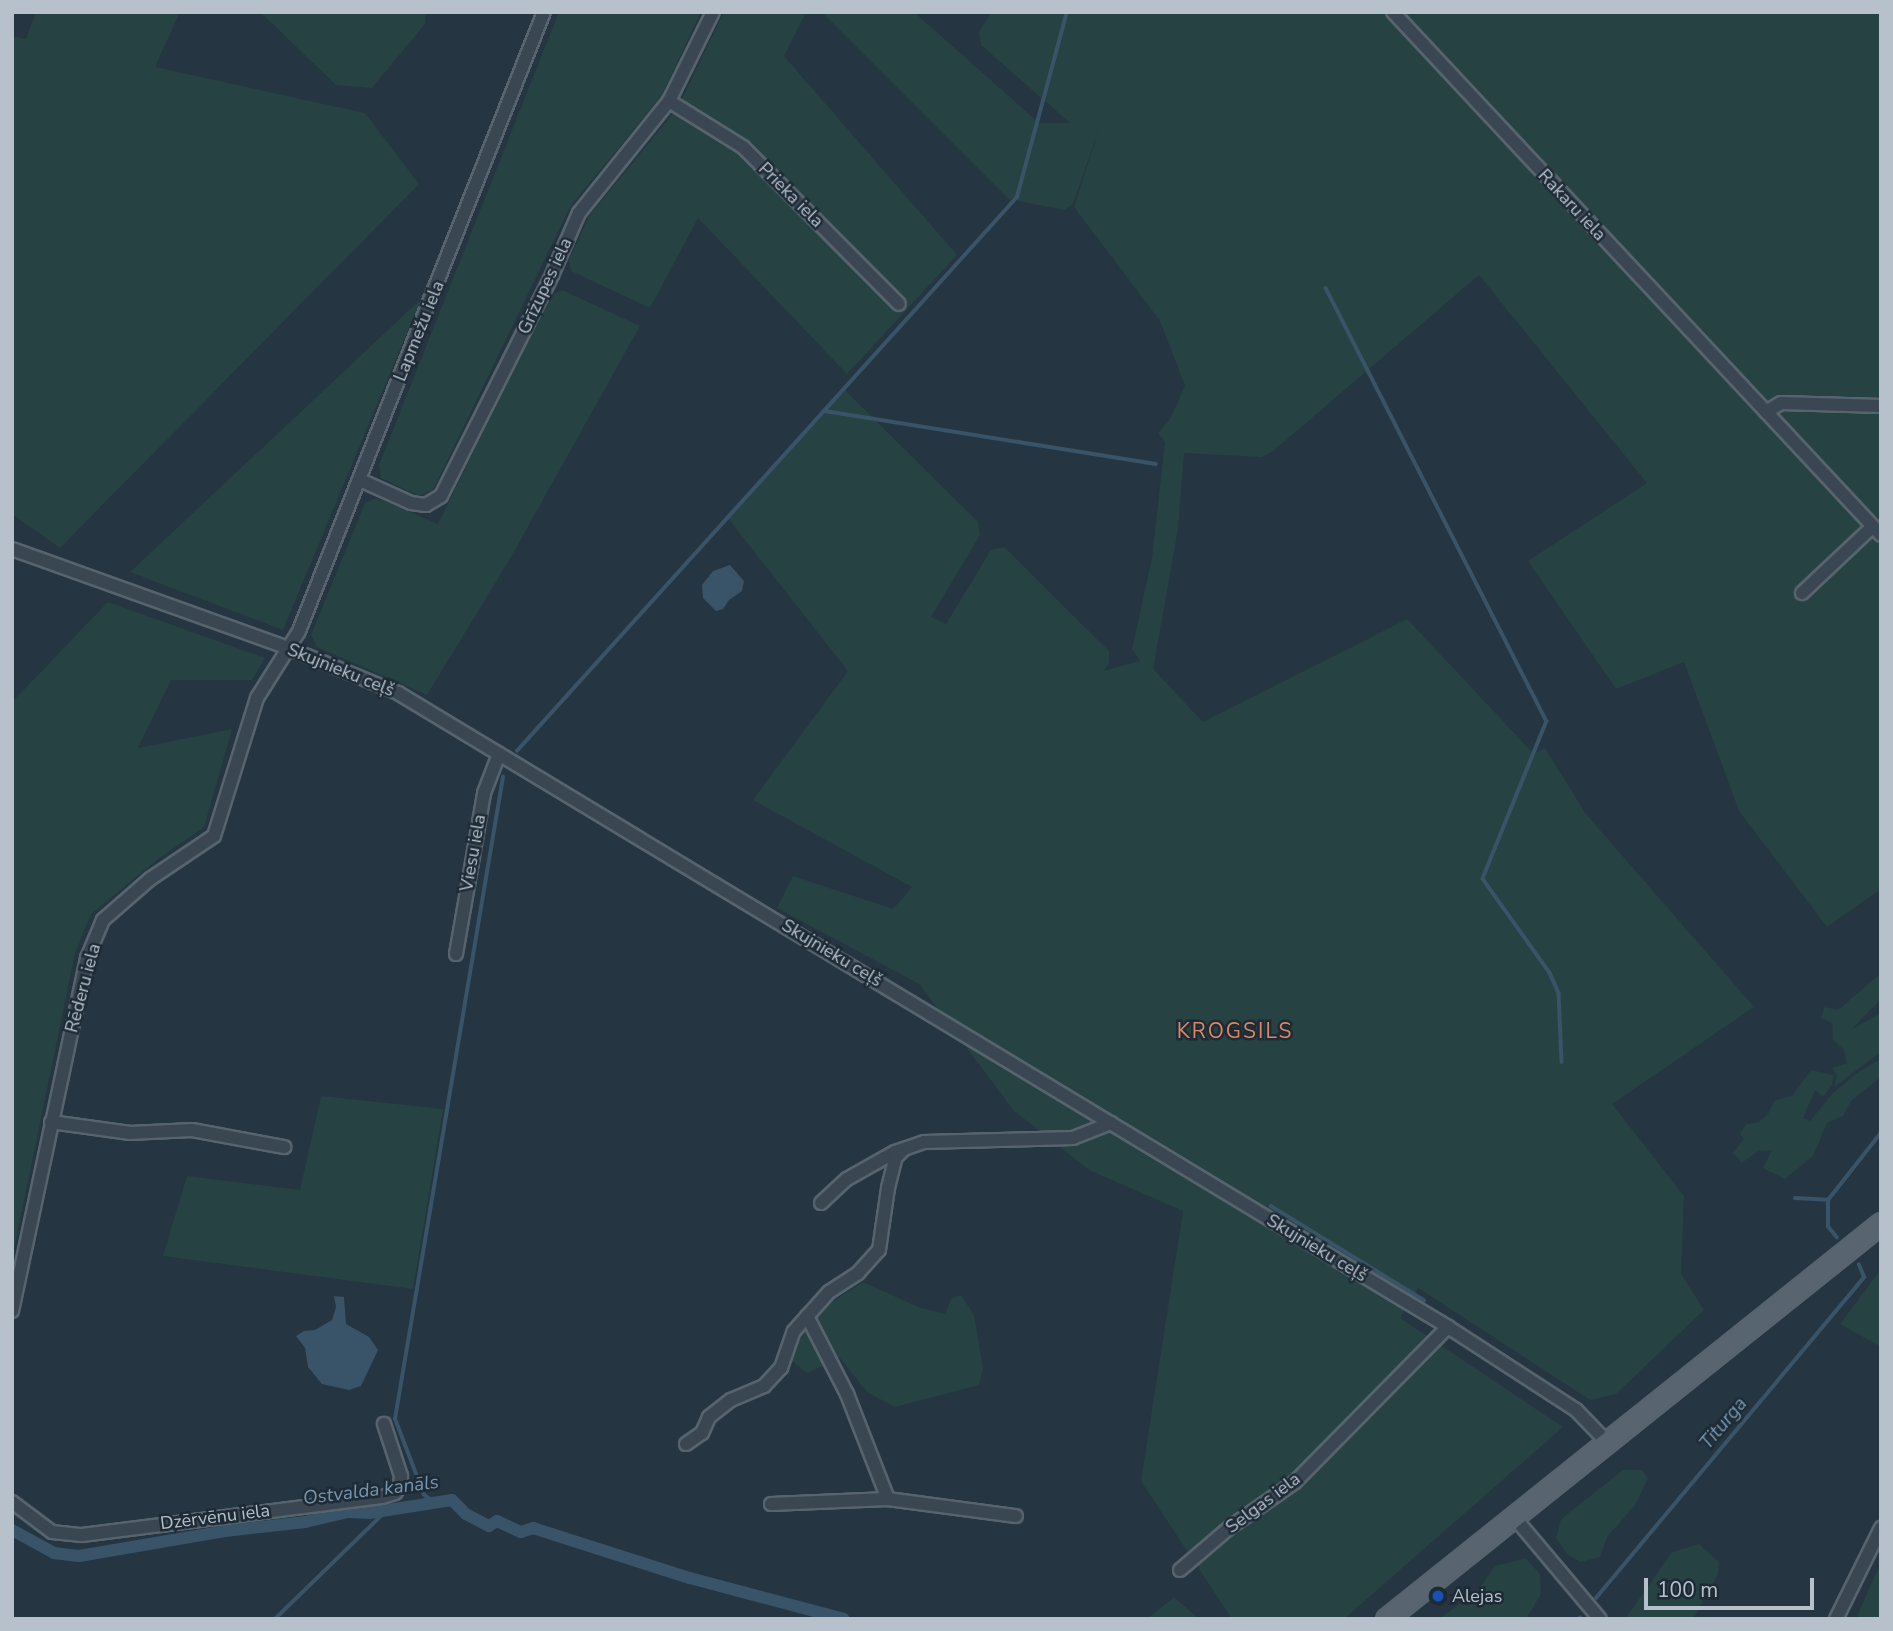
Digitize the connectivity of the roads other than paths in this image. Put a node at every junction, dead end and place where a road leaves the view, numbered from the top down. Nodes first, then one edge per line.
1 (544, 12) edge
2 (713, 12) edge
3 (1393, 12) edge
4 (669, 101) junction
5 (900, 304) dead end
6 (1881, 406) edge
7 (1766, 412) junction
8 (360, 480) junction
9 (1876, 531) edge
10 (12, 549) edge
11 (1802, 593) dead end
12 (288, 648) junction
13 (499, 754) junction
14 (456, 954) dead end
15 (51, 1122) junction
16 (1111, 1123) junction
17 (284, 1147) dead end
18 (904, 1149) junction
19 (821, 1203) dead end
20 (1881, 1223) edge
21 (12, 1311) edge
22 (807, 1317) junction
23 (1448, 1327) junction
24 (384, 1424) dead end
25 (1607, 1442) junction
26 (686, 1444) dead end
27 (888, 1499) junction
28 (12, 1502) edge
29 (771, 1504) dead end
30 (1016, 1516) dead end
31 (1514, 1517) junction
32 (1881, 1528) edge
33 (1180, 1570) dead end
34 (1386, 1619) edge
35 (1600, 1619) edge
36 (1836, 1619) edge

1 - 8 street, Lapmežu iela
2 - 4 street, Grīzupes iela
3 - 7 street, Rakaru iela
4 - 5 street, Prieka iela
4 - 8 street, Grīzupes iela
6 - 7 street
7 - 9 street, Rakaru iela
8 - 12 street, Lapmežu iela
9 - 11 street
10 - 12 street, Skujnieku ceļš
12 - 13 street, Skujnieku ceļš
12 - 15 street, Rēderu iela
13 - 14 street, Viesu iela
13 - 16 street, Skujnieku ceļš
15 - 17 street
15 - 21 street, Rēderu iela
16 - 18 street
16 - 23 street, Skujnieku ceļš
18 - 19 street
18 - 22 street
20 - 25 main road
22 - 26 street
22 - 27 street
23 - 25 street, Skujnieku ceļš
23 - 33 street, Selgas iela
24 - 28 street, Dzērvēnu iela
25 - 31 main road
27 - 29 street
27 - 30 street
31 - 34 main road
31 - 35 street
32 - 36 street

